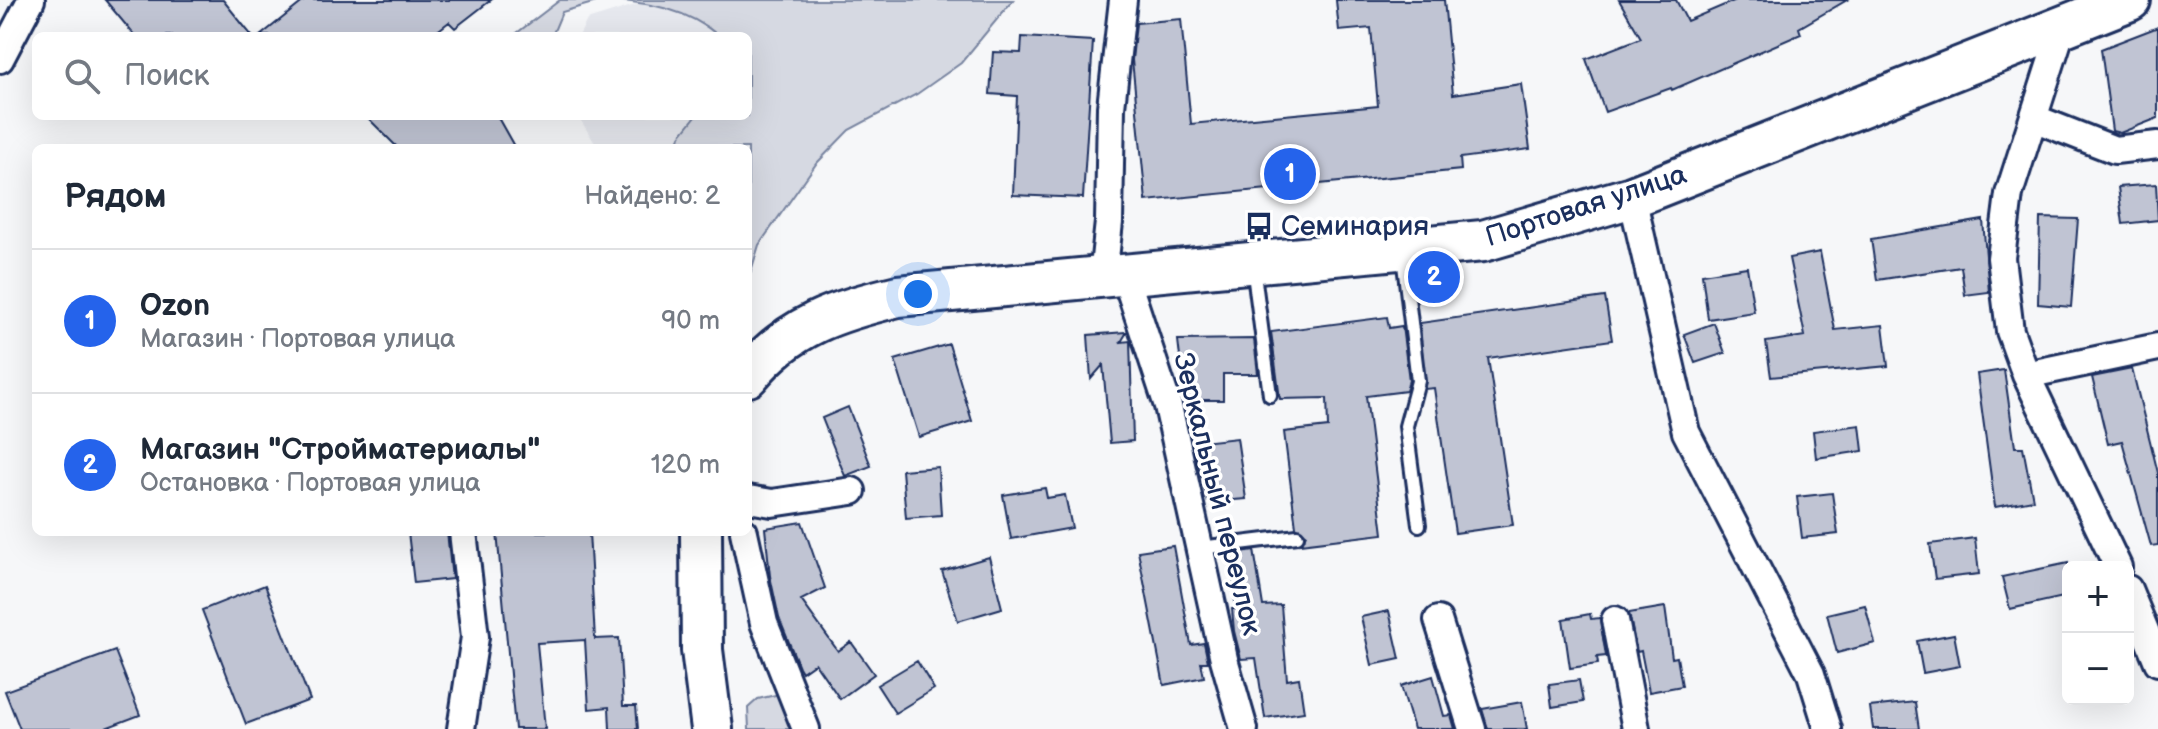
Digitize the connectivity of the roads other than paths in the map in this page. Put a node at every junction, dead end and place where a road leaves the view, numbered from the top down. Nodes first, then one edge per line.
1 (31, 0) edge
2 (1123, 0) edge
3 (2130, 0) edge
4 (2062, 28) junction
5 (0, 59) edge
6 (2036, 119) junction
7 (2158, 145) edge
8 (1632, 197) junction
9 (1402, 248) junction
10 (1253, 263) junction
11 (1114, 276) junction
12 (2158, 347) edge
13 (752, 371) edge
14 (2026, 375) junction
15 (1270, 395) dead end
16 (852, 491) dead end
17 (752, 500) edge
18 (1419, 525) dead end
19 (463, 536) edge
20 (701, 536) edge
21 (745, 536) edge
22 (1297, 536) dead end
23 (1200, 548) junction
24 (2115, 561) edge
25 (2134, 604) edge
26 (1438, 620) dead end
27 (1615, 620) dead end
28 (2158, 662) edge
29 (461, 729) edge
30 (712, 729) edge
31 (806, 729) edge
32 (1244, 729) edge
33 (1472, 729) edge
34 (1636, 729) edge
35 (1828, 729) edge

1 - 5 street
2 - 11 street
3 - 4 main road, Портовая улица
4 - 6 street
4 - 8 main road, Портовая улица
6 - 7 street
6 - 14 street
8 - 9 main road, Портовая улица
8 - 35 street
9 - 10 main road, Портовая улица
9 - 18 lane
10 - 11 main road, Портовая улица
10 - 15 lane
11 - 13 main road, Портовая улица
11 - 23 street, Зеркальный переулок
12 - 14 street
14 - 24 street
16 - 17 street
19 - 29 street
20 - 30 main road
21 - 31 street
22 - 23 lane
23 - 32 street, Зеркальный переулок
25 - 28 street
26 - 33 street
27 - 34 street

